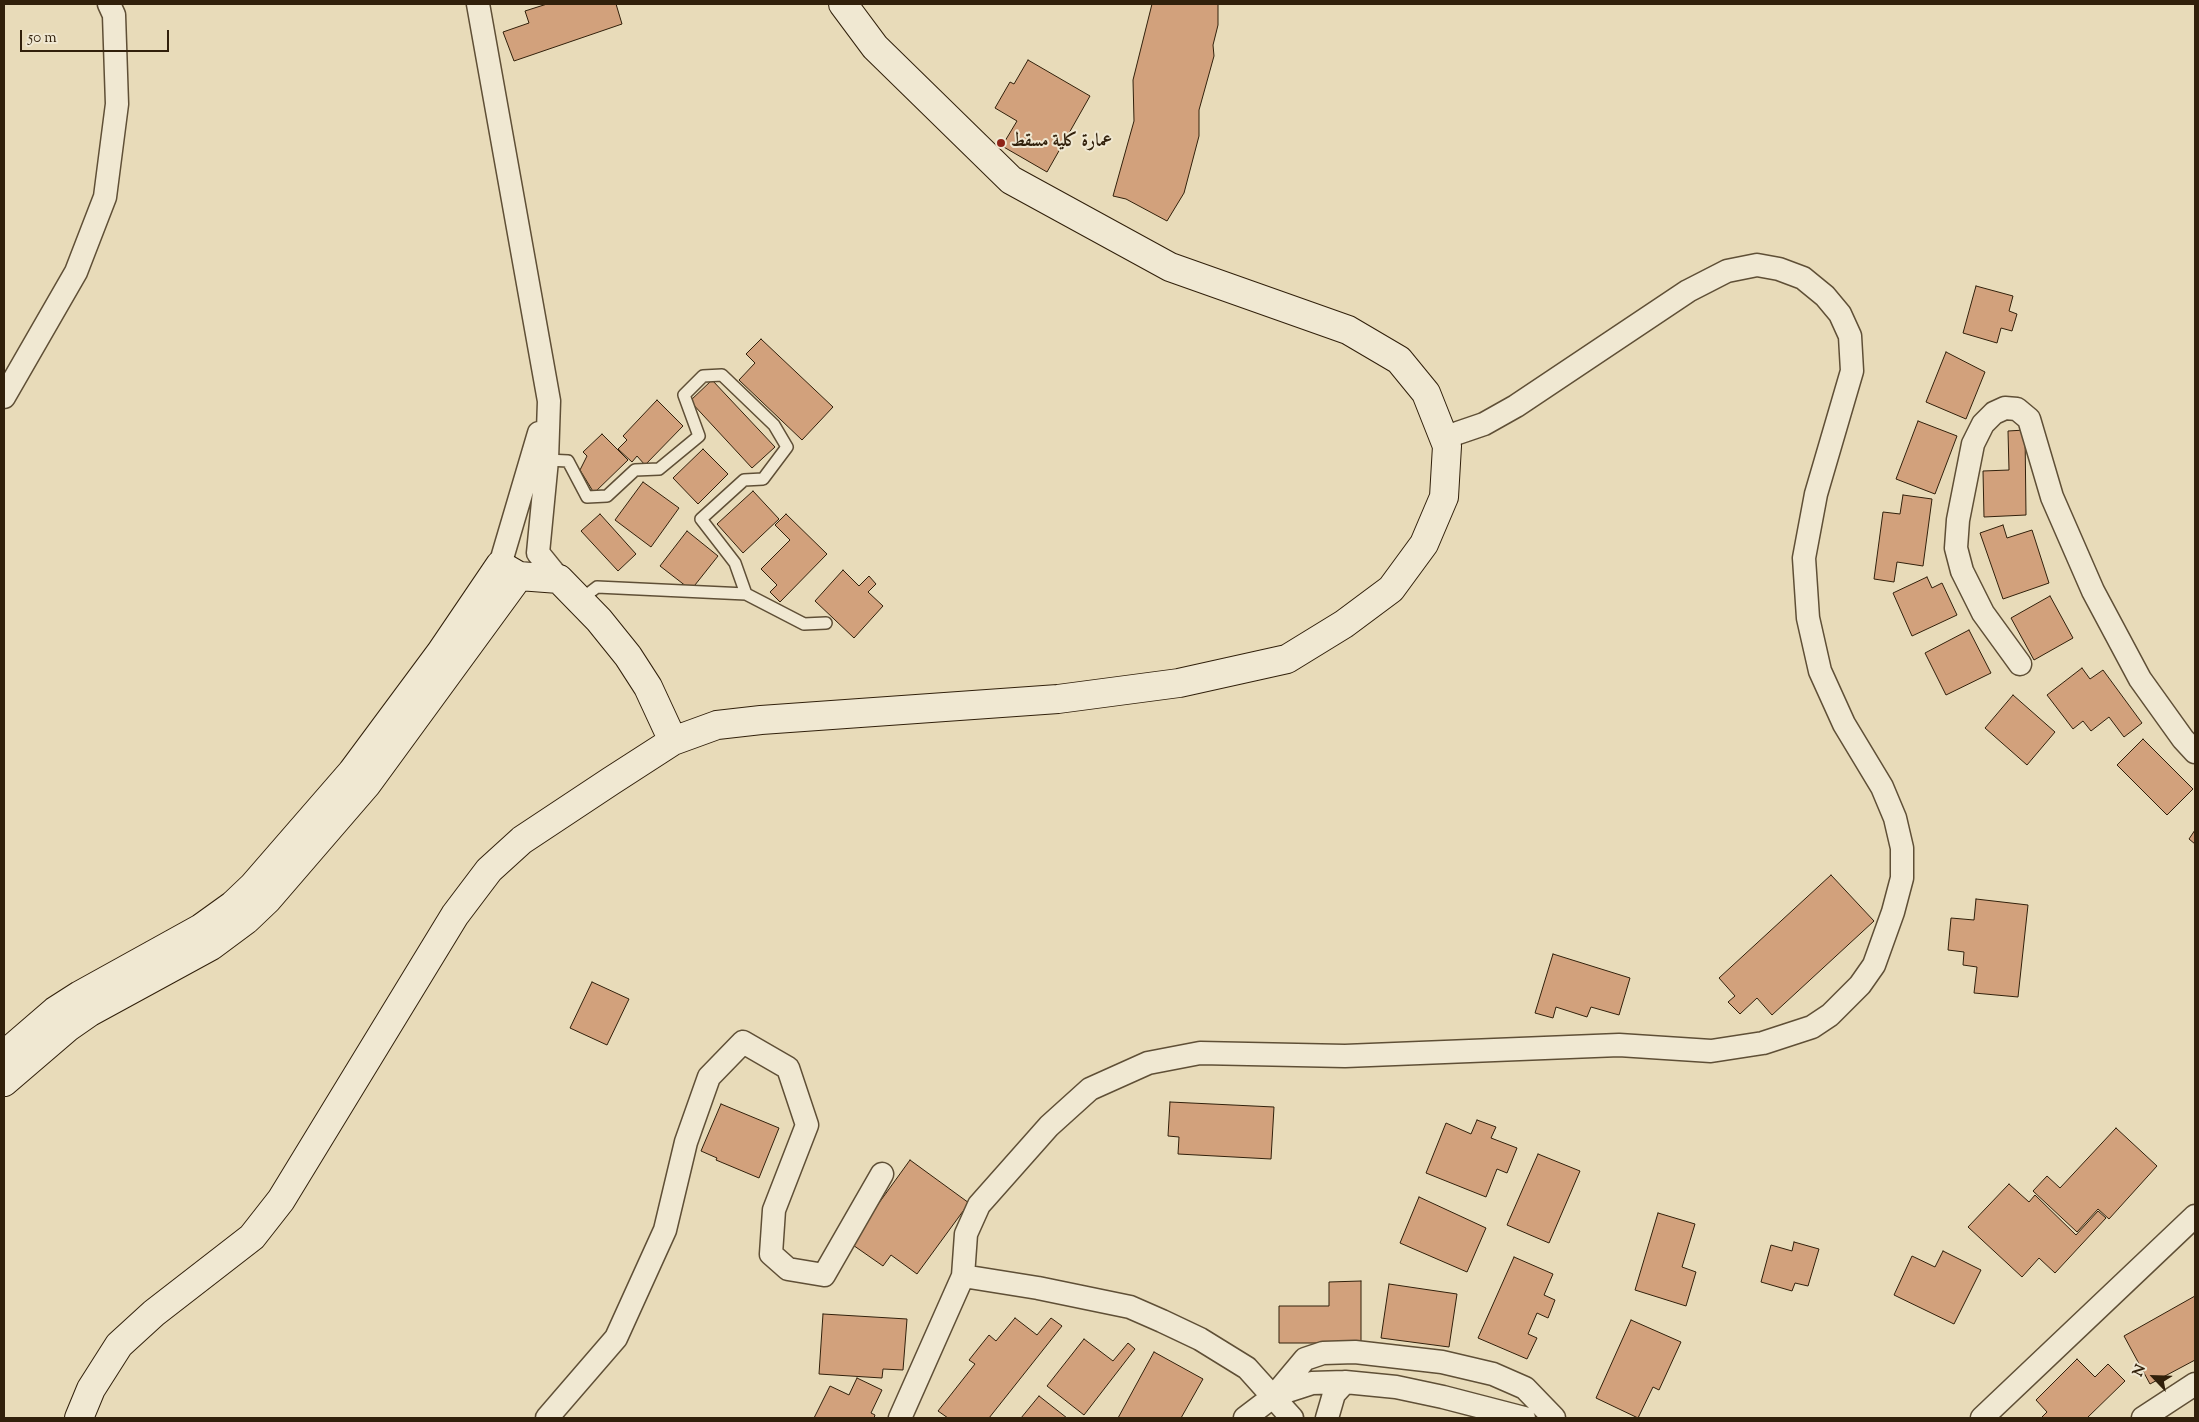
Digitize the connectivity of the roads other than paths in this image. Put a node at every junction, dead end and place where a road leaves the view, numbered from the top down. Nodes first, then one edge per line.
1 (110, 4) edge
2 (478, 4) edge
3 (843, 4) edge
4 (4, 397) edge
5 (549, 401) junction
6 (1443, 438) junction
7 (547, 460) junction
8 (509, 570) junction
9 (559, 579) junction
10 (746, 594) junction
11 (580, 600) junction
12 (826, 623) dead end
13 (2020, 664) dead end
14 (673, 741) junction
15 (2195, 752) edge
16 (4, 1055) edge
17 (4, 1082) edge
18 (882, 1174) dead end
19 (2195, 1216) edge
20 (963, 1276) junction
21 (1345, 1382) junction
22 (2195, 1384) edge
23 (1274, 1396) junction
24 (79, 1418) edge
25 (547, 1418) edge
26 (900, 1418) edge
27 (1245, 1418) edge
28 (1292, 1418) edge
29 (1327, 1418) edge
30 (1524, 1418) edge
31 (1554, 1418) edge
32 (1982, 1418) edge
33 (2143, 1418) edge

1 - 4 street
2 - 5 street
3 - 6 street
5 - 7 street
5 - 8 street
6 - 14 street
6 - 20 street
7 - 9 street
7 - 10 lane
8 - 9 street
8 - 16 street
8 - 17 street
9 - 11 street
10 - 11 lane
10 - 12 lane
11 - 14 street
13 - 15 street
14 - 24 street
18 - 25 street
19 - 32 street
20 - 23 street
20 - 26 street
21 - 23 street
21 - 29 street
21 - 30 street
22 - 33 street
23 - 27 street
23 - 28 street
23 - 31 street

